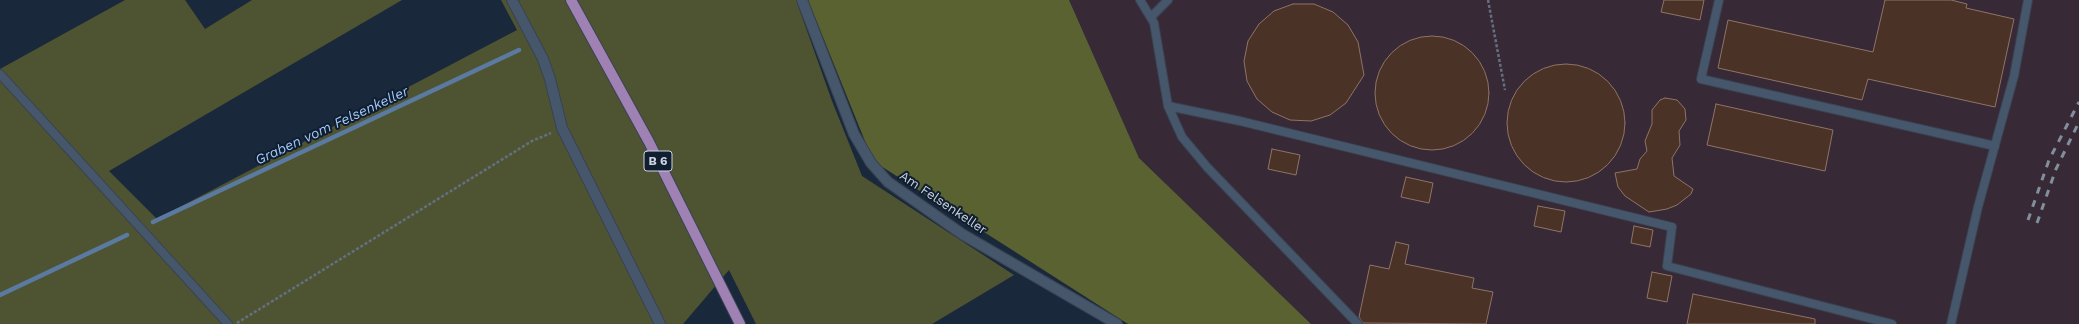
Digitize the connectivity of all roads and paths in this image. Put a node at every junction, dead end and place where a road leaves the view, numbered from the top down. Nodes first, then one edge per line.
1 (512, 0) edge
2 (571, 0) edge
3 (802, 0) edge
4 (1140, 0) edge
5 (1168, 0) edge
6 (1488, 0) edge
7 (1719, 0) edge
8 (2019, 0) edge
9 (2028, 1) edge
10 (1150, 17) junction
11 (0, 74) edge
12 (1505, 90) dead end
13 (1168, 106) junction
14 (562, 128) junction
15 (1995, 146) junction
16 (658, 319) edge
17 (228, 324) edge
18 (235, 324) edge
19 (740, 324) edge
20 (1117, 324) edge
21 (1358, 324) edge
22 (1892, 324) edge
23 (1951, 324) edge

1 - 14 street
2 - 19 main road, B 6
3 - 20 street, Am Felsenkeller
4 - 10 lane
5 - 10 lane
6 - 12 path
7 - 15 lane
8 - 9 lane
9 - 15 lane
10 - 13 lane
11 - 17 lane
13 - 21 lane
13 - 22 lane
14 - 16 street
14 - 18 path
15 - 23 lane

